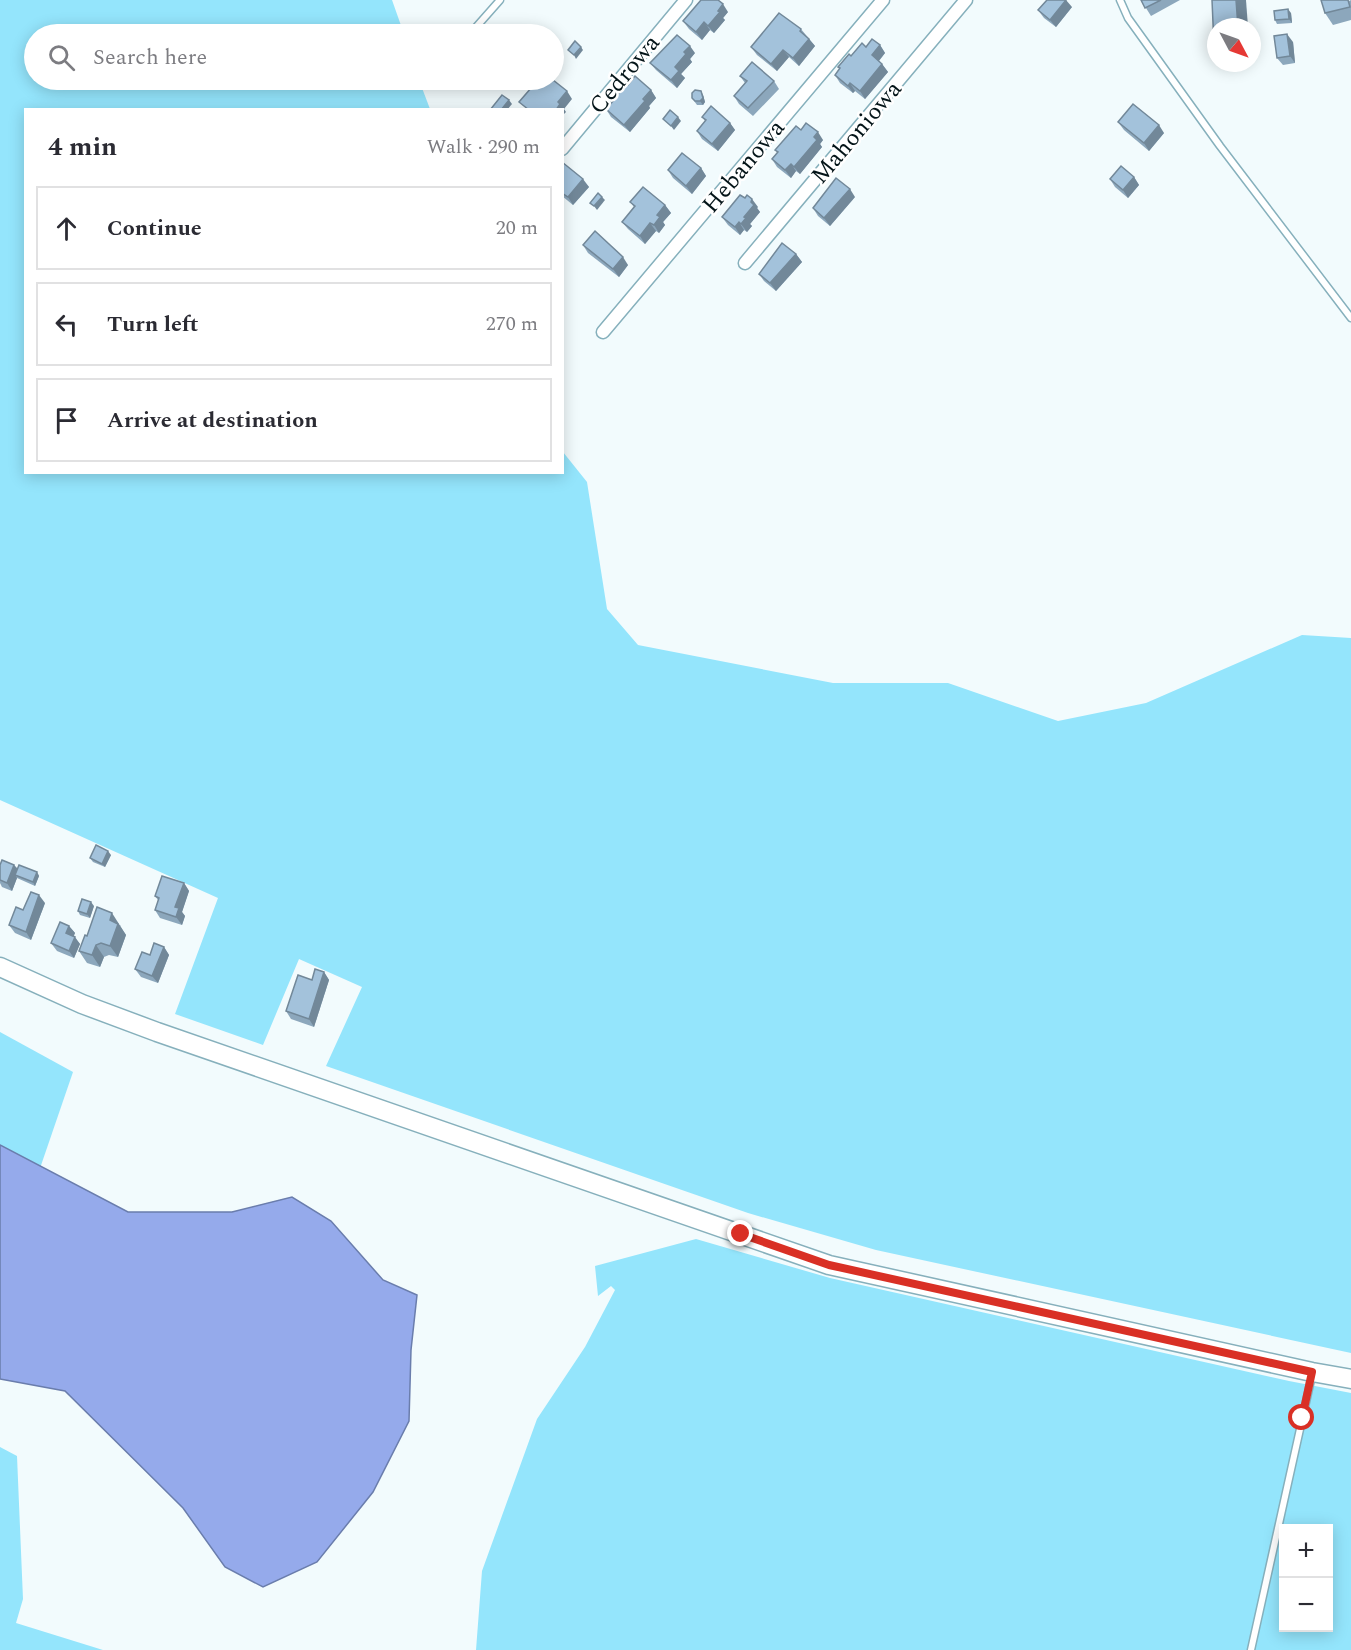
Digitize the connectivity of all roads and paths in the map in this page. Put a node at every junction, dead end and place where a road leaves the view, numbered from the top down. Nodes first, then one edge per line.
1 (500, 0) edge
2 (686, 0) edge
3 (883, 0) edge
4 (966, 0) edge
5 (1120, 0) edge
6 (479, 24) edge
7 (564, 147) edge
8 (745, 263) dead end
9 (1351, 318) edge
10 (603, 332) dead end
11 (0, 967) edge
12 (1312, 1372) junction
13 (1351, 1379) edge
14 (1251, 1650) edge

1 - 6 lane
2 - 7 street, Cedrowa
3 - 10 street, Hebanowa
4 - 8 street, Mahoniowa
5 - 9 lane
11 - 12 main road
12 - 13 main road
12 - 14 lane

